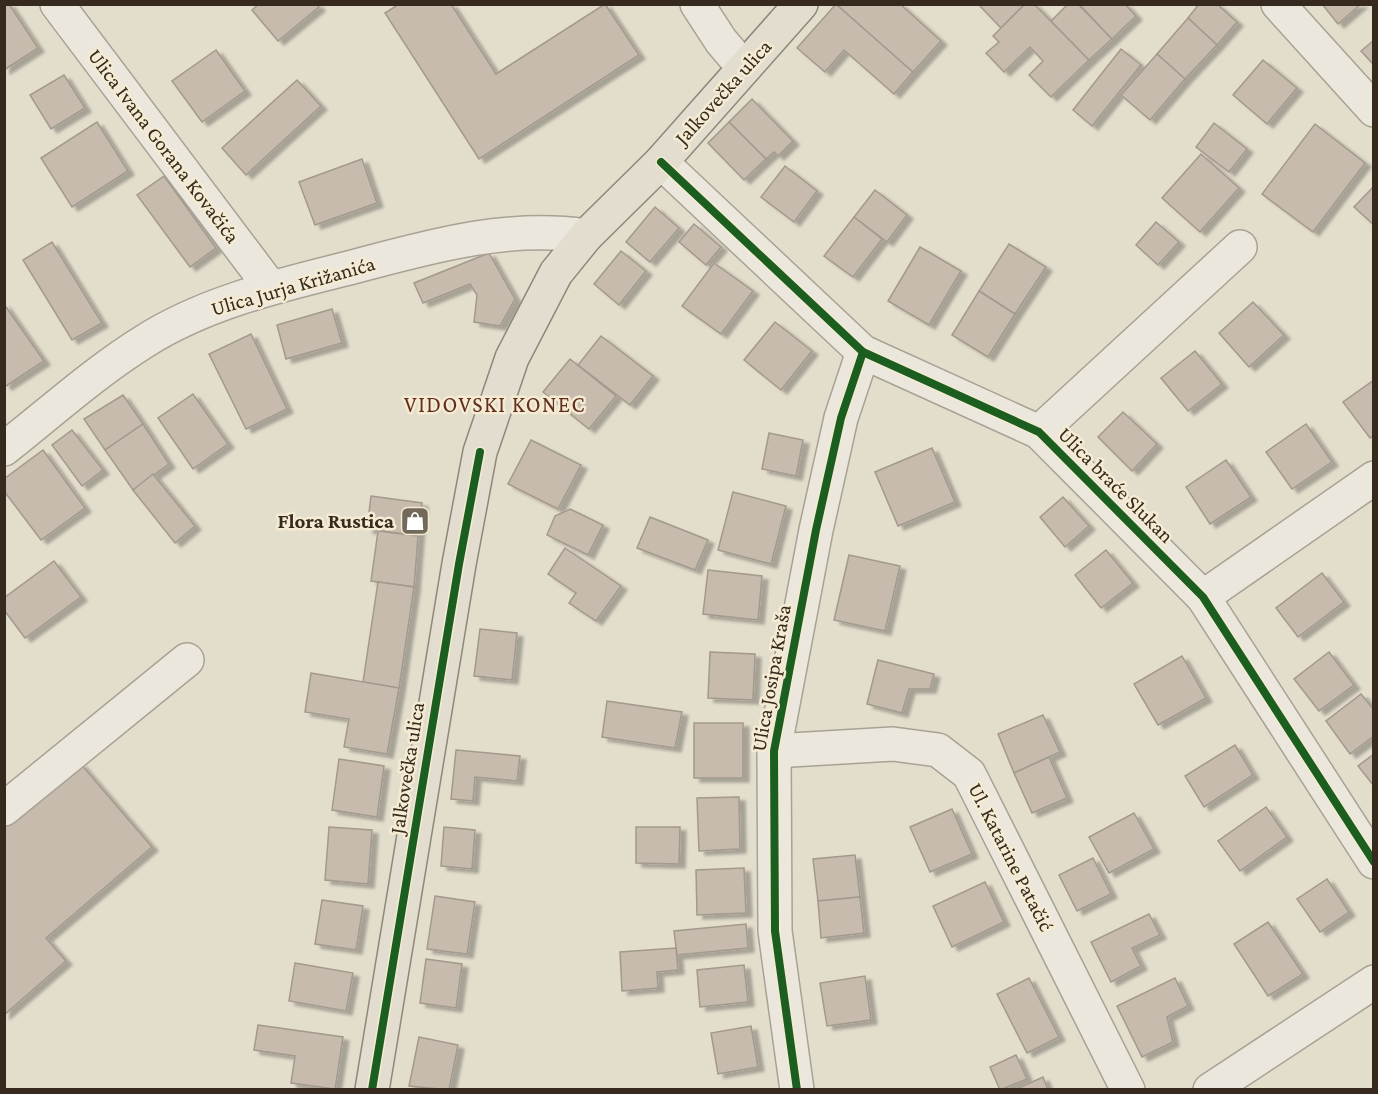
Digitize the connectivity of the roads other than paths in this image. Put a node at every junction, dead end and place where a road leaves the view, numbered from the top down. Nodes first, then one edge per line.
1 (57, 4) edge
2 (697, 4) edge
3 (801, 4) edge
4 (1278, 4) edge
5 (744, 68) junction
6 (1374, 110) edge
7 (661, 162) junction
8 (586, 236) junction
9 (1240, 247) dead end
10 (271, 288) junction
11 (863, 352) junction
12 (1039, 432) junction
13 (4, 449) edge
14 (1374, 478) edge
15 (1203, 597) junction
16 (187, 660) dead end
17 (774, 751) junction
18 (4, 809) edge
19 (1373, 862) edge
20 (1374, 982) edge
21 (372, 1089) edge
22 (797, 1089) edge
23 (1128, 1089) edge
24 (1210, 1089) edge

1 - 10 street, Ulica Ivana Gorana Kovačića
2 - 5 street
3 - 5 main road, Jalkovečka ulica
4 - 6 street
5 - 7 main road, Jalkovečka ulica
7 - 8 main road, Jalkovečka ulica
7 - 11 street, Ulica braće Slukan
8 - 10 street, Ulica Jurja Križanića
8 - 21 main road, Jalkovečka ulica
9 - 12 street, Ulica braće Slukan
10 - 13 street, Ulica Jurja Križanića
11 - 12 street, Ulica braće Slukan
11 - 17 street, Ulica Josipa Kraša
12 - 15 street, Ulica braće Slukan
14 - 15 street
15 - 19 street, Ulica braće Slukan
16 - 18 street
17 - 22 street, Ulica Josipa Kraša
17 - 23 street, Ul. Katarine Patačić
20 - 24 street

